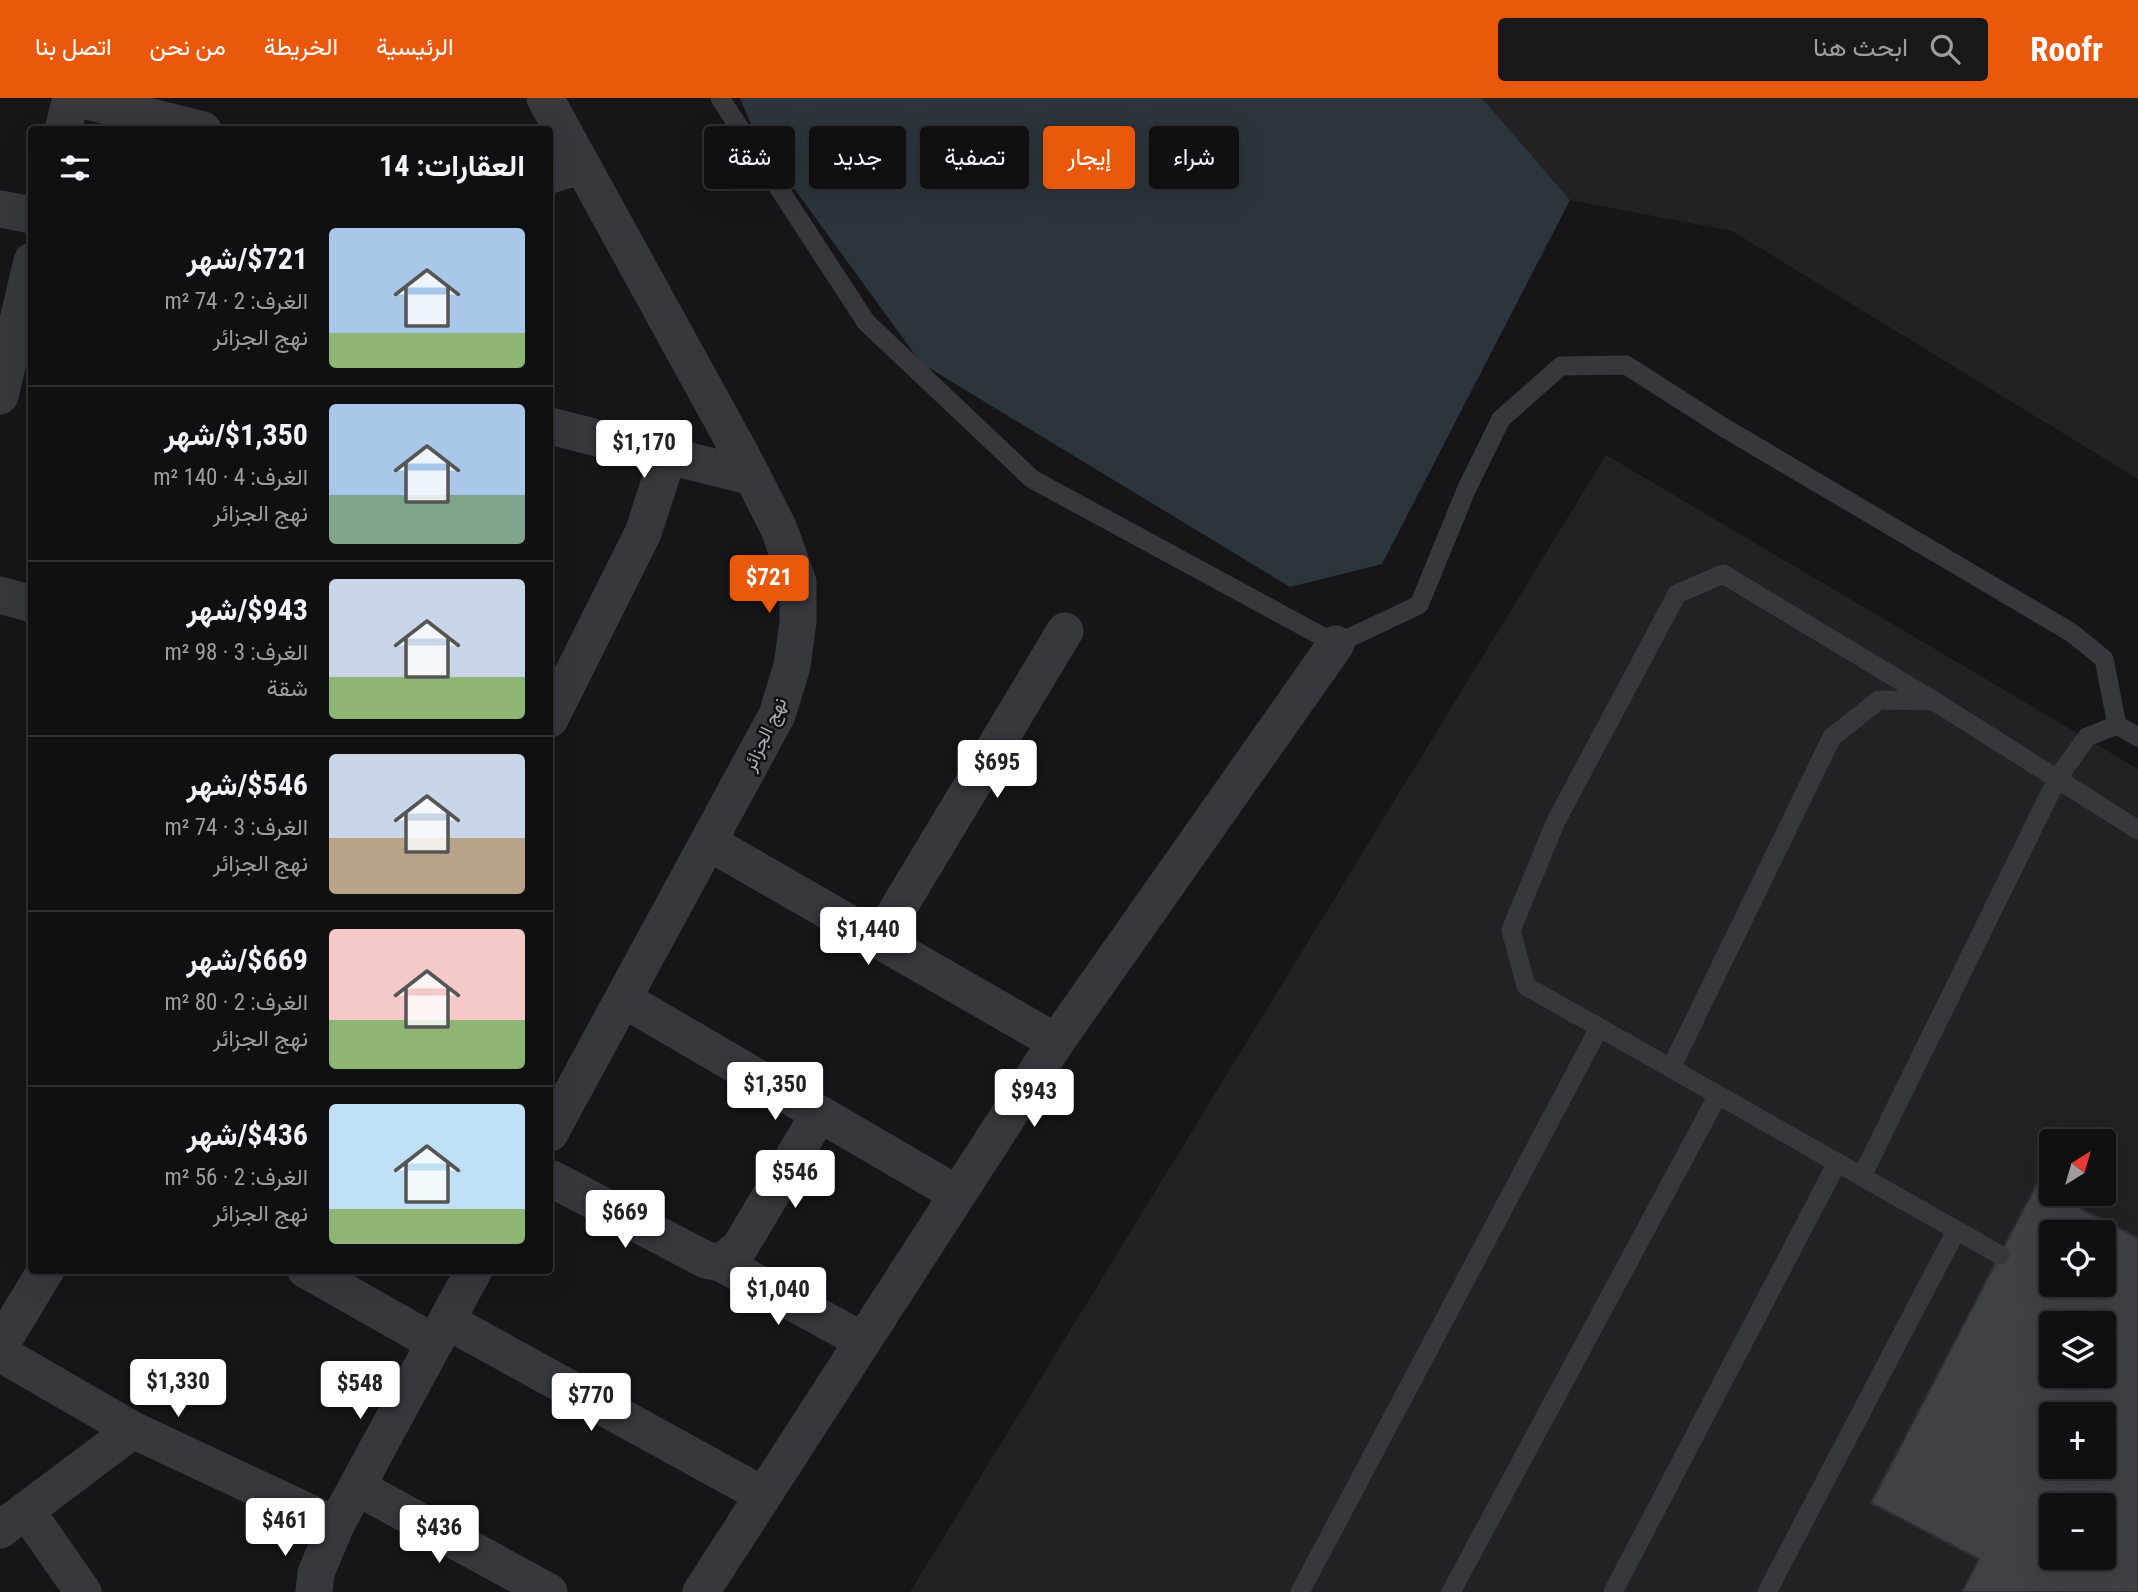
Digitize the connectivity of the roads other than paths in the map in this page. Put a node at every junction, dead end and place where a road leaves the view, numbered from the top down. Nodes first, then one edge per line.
1 (74, 98) edge
2 (545, 98) edge
3 (720, 98) edge
4 (64, 126) edge
5 (187, 126) edge
6 (566, 170) edge
7 (0, 209) edge
8 (28, 214) edge
9 (28, 281) edge
10 (0, 396) edge
11 (553, 427) edge
12 (668, 456) junction
13 (753, 477) junction
14 (0, 595) edge
15 (28, 603) edge
16 (1065, 631) dead end
17 (1336, 644) junction
18 (1934, 701) junction
19 (553, 713) edge
20 (2117, 726) junction
21 (2138, 737) edge
22 (2057, 779) junction
23 (2138, 830) edge
24 (708, 842) junction
25 (879, 940) junction
26 (623, 999) junction
27 (1599, 1028) junction
28 (1056, 1042) junction
29 (1671, 1068) junction
30 (1718, 1095) junction
31 (819, 1114) junction
32 (553, 1127) edge
33 (1837, 1163) junction
34 (1862, 1175) junction
35 (553, 1180) edge
36 (957, 1194) junction
37 (1956, 1231) junction
38 (2000, 1255) dead end
39 (722, 1263) junction
40 (44, 1274) edge
41 (315, 1274) edge
42 (472, 1274) edge
43 (441, 1332) junction
44 (863, 1341) junction
45 (0, 1346) edge
46 (0, 1353) edge
47 (133, 1430) junction
48 (357, 1487) junction
49 (763, 1495) junction
50 (13, 1520) edge
51 (336, 1525) junction
52 (315, 1582) edge
53 (83, 1592) edge
54 (284, 1592) edge
55 (549, 1592) edge
56 (701, 1592) edge
57 (1300, 1592) edge
58 (1451, 1592) edge
59 (1613, 1592) edge
60 (1767, 1592) edge

1 - 4 street
1 - 5 street
2 - 6 street, نهج الجزائر
3 - 17 lane
6 - 13 street, نهج الجزائر
7 - 8 street
9 - 10 street
11 - 12 street
12 - 13 street
12 - 19 street
13 - 24 street, نهج الجزائر
14 - 15 street
16 - 25 street
17 - 20 lane
17 - 28 street
18 - 22 lane
18 - 27 lane
18 - 29 lane
20 - 21 lane
20 - 22 lane
22 - 23 lane
22 - 34 lane
24 - 25 street
24 - 26 street, نهج الجزائر
25 - 28 street
26 - 31 street
26 - 32 street, نهج الجزائر
27 - 29 lane
27 - 57 lane
28 - 36 street
29 - 30 lane
30 - 33 lane
30 - 58 lane
31 - 36 street
31 - 39 street
33 - 34 lane
33 - 59 lane
34 - 37 lane
35 - 39 street
36 - 44 street
37 - 38 lane
37 - 60 lane
39 - 44 street
40 - 45 street
41 - 43 street
42 - 43 street
43 - 48 street
43 - 49 street
44 - 49 street
46 - 47 street
47 - 50 street
47 - 51 street
48 - 51 street
48 - 55 street
49 - 56 street
50 - 53 street
51 - 52 street
52 - 54 street

